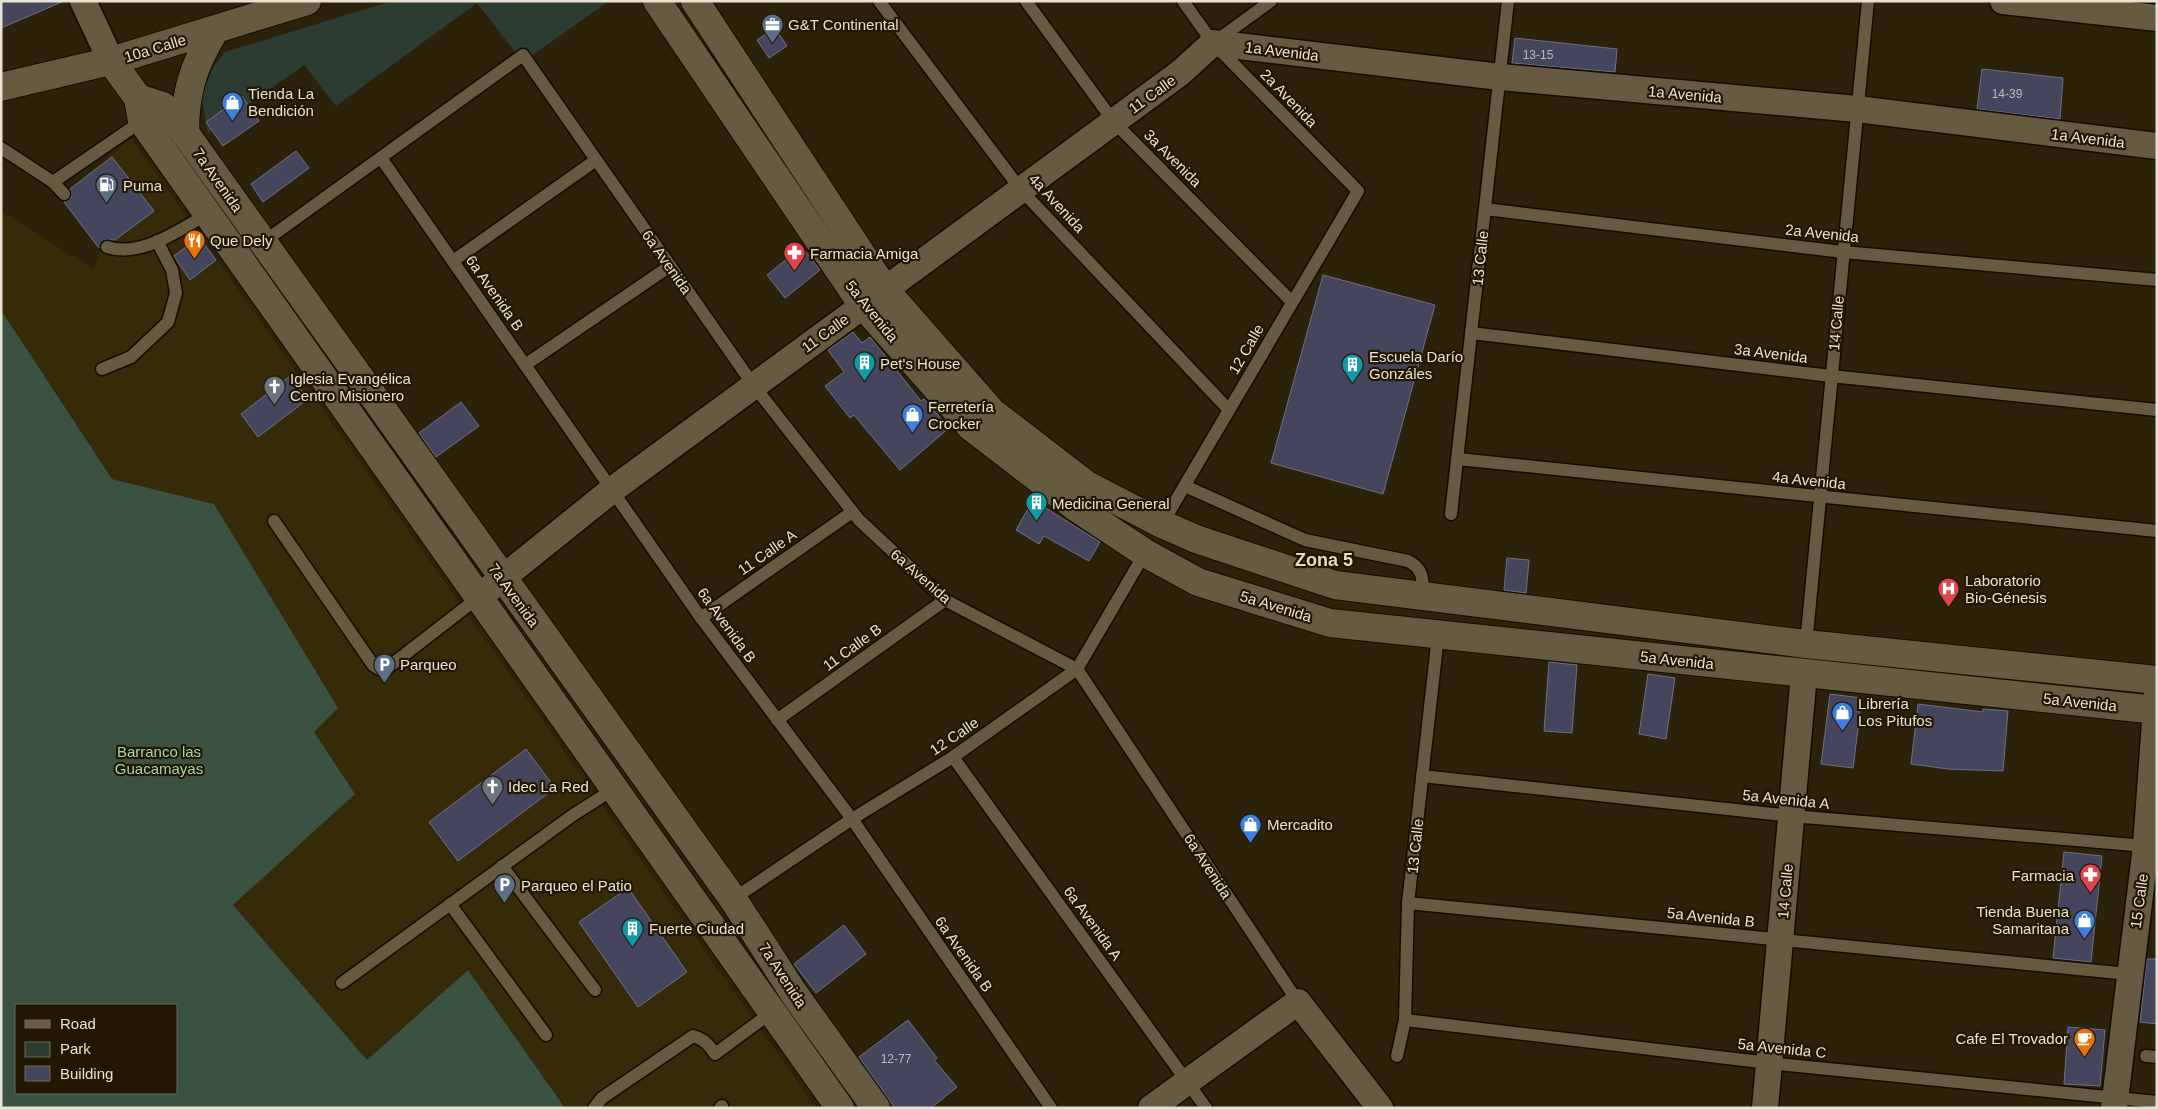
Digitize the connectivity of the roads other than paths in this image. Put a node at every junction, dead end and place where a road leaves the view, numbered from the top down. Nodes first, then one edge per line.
1 (83, 1) edge
2 (306, 1) edge
3 (657, 1) edge
4 (694, 1) edge
5 (879, 1) edge
6 (1026, 1) edge
7 (1183, 1) edge
8 (1271, 1) edge
9 (1508, 1) edge
10 (1868, 1) edge
11 (2003, 1) edge
12 (2157, 18) edge
13 (215, 30) junction
14 (1213, 43) junction
15 (111, 61) junction
16 (1500, 77) junction
17 (1, 87) edge
18 (140, 109) junction
19 (1857, 109) junction
20 (1114, 122) junction
21 (184, 133) junction
22 (2157, 146) edge
23 (1, 148) edge
24 (381, 158) junction
25 (596, 160) junction
26 (53, 182) junction
27 (1021, 190) junction
28 (1358, 191) joint
29 (64, 194) dead end
30 (1485, 209) junction
31 (208, 214) junction
32 (157, 242) junction
33 (262, 243) junction
34 (106, 246) dead end
35 (1843, 252) junction
36 (452, 261) junction
37 (670, 266) junction
38 (2157, 280) edge
39 (874, 297) junction
40 (1292, 302) junction
41 (1472, 333) junction
42 (525, 365) junction
43 (102, 369) dead end
44 (1831, 376) junction
45 (754, 386) junction
46 (1229, 410) junction
47 (2157, 410) edge
48 (1458, 459) junction
49 (1185, 486) junction
50 (612, 490) junction
51 (1820, 498) junction
52 (852, 512) junction
53 (1451, 514) dead end
54 (274, 521) dead end
55 (1162, 524) junction
56 (2157, 531) edge
57 (1145, 553) junction
58 (503, 578) junction
59 (1424, 595) junction
60 (479, 597) junction
61 (945, 600) junction
62 (701, 618) junction
63 (1438, 636) junction
64 (1806, 644) junction
65 (1077, 669) junction
66 (1804, 674) junction
67 (2157, 680) edge
68 (2156, 704) edge
69 (777, 720) junction
70 (953, 757) junction
71 (1422, 776) junction
72 (614, 789) junction
73 (1792, 816) junction
74 (852, 819) junction
75 (2146, 846) junction
76 (502, 866) junction
77 (733, 899) junction
78 (450, 904) junction
79 (1408, 904) junction
80 (1780, 940) junction
81 (2129, 974) junction
82 (342, 983) dead end
83 (595, 990) dead end
84 (795, 995) junction
85 (1298, 1002) junction
86 (772, 1012) junction
87 (1405, 1020) junction
88 (546, 1035) dead end
89 (1397, 1056) dead end
90 (1769, 1063) junction
91 (1188, 1082) junction
92 (2157, 1102) edge
93 (2114, 1103) edge
94 (594, 1108) edge
95 (840, 1108) edge
96 (876, 1108) edge
97 (1051, 1108) edge
98 (1150, 1108) edge
99 (1206, 1108) edge
100 (1380, 1108) edge
101 (1764, 1108) edge

1 - 15 street, 7a Avenida
2 - 13 street, 10a Calle
3 - 39 street, 5a Avenida
4 - 39 street, 5a Avenida
5 - 27 lane, 4a Avenida
6 - 20 lane, 3a Avenida
7 - 14 lane, 2a Avenida
8 - 14 lane, 11 Calle
9 - 16 lane, 13 Calle
10 - 19 lane, 14 Calle
11 - 12 street
13 - 15 street, 10a Calle
13 - 21 street
14 - 16 street, 1a Avenida
14 - 20 street, 11 Calle
14 - 28 lane, 2a Avenida
15 - 17 street, 10a Calle
15 - 18 street, 7a Avenida
16 - 19 street, 1a Avenida
16 - 30 lane, 13 Calle
18 - 21 street, 7a Avenida
18 - 26 lane
18 - 31 street, 7a Avenida
19 - 22 street, 1a Avenida
19 - 35 lane, 14 Calle
20 - 27 street, 11 Calle
20 - 40 lane, 3a Avenida
21 - 33 street, 7a Avenida
23 - 26 lane
24 - 25 lane, 6a Avenida
24 - 33 lane
24 - 36 lane, 6a Avenida B
25 - 36 lane
25 - 37 lane, 6a Avenida
26 - 29 lane
27 - 39 street, 11 Calle
27 - 46 lane, 4a Avenida
28 - 40 lane, 12 Calle
30 - 35 lane, 2a Avenida
30 - 41 lane, 13 Calle
31 - 32 lane
31 - 60 street, 7a Avenida
32 - 34 lane
32 - 43 lane
33 - 58 street, 7a Avenida
35 - 38 lane, 2a Avenida
35 - 44 lane, 14 Calle
36 - 42 lane, 6a Avenida B
37 - 42 lane
37 - 45 lane, 6a Avenida
39 - 45 street, 11 Calle
39 - 55 street, 5a Avenida
39 - 57 street, 5a Avenida
40 - 46 lane, 12 Calle
41 - 44 lane, 3a Avenida
41 - 48 lane, 13 Calle
42 - 50 lane, 6a Avenida B
44 - 47 lane, 3a Avenida
44 - 51 lane, 14 Calle
45 - 50 street, 11 Calle
45 - 52 lane, 6a Avenida
46 - 49 lane, 12 Calle
48 - 51 lane, 4a Avenida
48 - 53 lane, 13 Calle
49 - 55 lane, 12 Calle
49 - 59 lane
50 - 58 street, 11 Calle
50 - 62 lane, 6a Avenida B
51 - 56 lane, 4a Avenida
51 - 64 lane, 14 Calle
52 - 61 lane, 6a Avenida
52 - 62 lane, 11 Calle A
54 - 60 lane
55 - 59 street, 5a Avenida
57 - 63 street, 5a Avenida
57 - 65 lane, 12 Calle
58 - 60 street, 11 Calle
58 - 77 street, 7a Avenida
59 - 64 street, 5a Avenida
60 - 72 street, 7a Avenida
61 - 65 lane, 6a Avenida
61 - 69 lane, 11 Calle B
62 - 69 lane, 6a Avenida B
63 - 66 street, 5a Avenida
63 - 71 lane, 13 Calle
64 - 67 street, 5a Avenida
65 - 70 lane, 12 Calle
65 - 85 lane, 6a Avenida
66 - 68 street, 5a Avenida
66 - 73 street, 14 Calle
68 - 75 street, 15 Calle
69 - 74 lane, 6a Avenida B
70 - 74 lane, 12 Calle
70 - 91 lane, 6a Avenida A
71 - 73 lane, 5a Avenida A
71 - 79 lane, 13 Calle
72 - 76 lane
72 - 86 street, 7a Avenida
73 - 75 lane, 5a Avenida A
73 - 80 street, 14 Calle
74 - 77 lane, 12 Calle
74 - 97 lane, 6a Avenida B
75 - 81 street, 15 Calle
76 - 78 lane
76 - 83 lane
77 - 84 street, 7a Avenida
78 - 82 lane
78 - 88 lane
79 - 80 lane, 5a Avenida B
79 - 87 lane, 13 Calle
80 - 81 lane, 5a Avenida B
80 - 90 street, 14 Calle
81 - 93 street, 15 Calle
84 - 86 street
84 - 96 street, 7a Avenida
85 - 91 street
85 - 100 street, 6a Avenida
86 - 94 lane
86 - 95 street, 7a Avenida
87 - 89 lane, 13 Calle
87 - 90 lane, 5a Avenida C
90 - 93 lane, 5a Avenida C
90 - 101 street, 14 Calle
91 - 98 street
91 - 99 lane, 6a Avenida A
92 - 93 lane, 5a Avenida C

